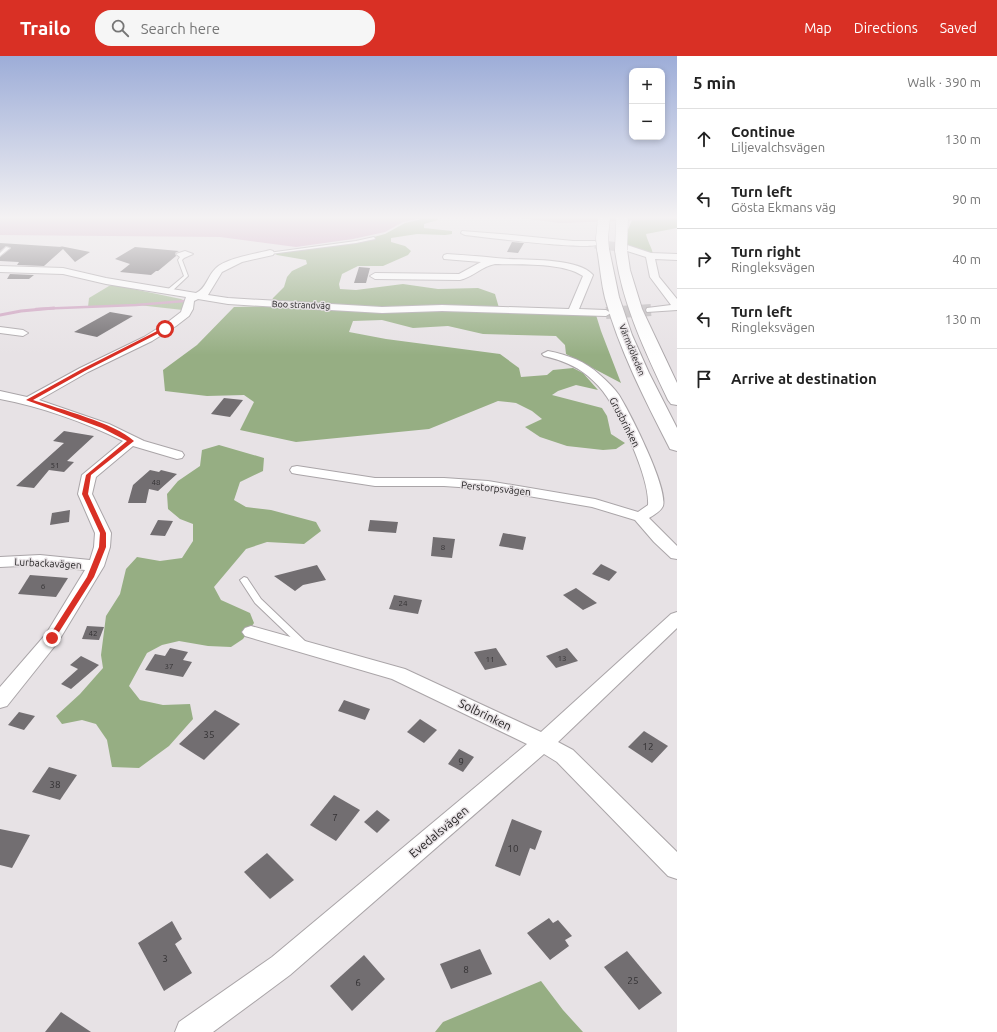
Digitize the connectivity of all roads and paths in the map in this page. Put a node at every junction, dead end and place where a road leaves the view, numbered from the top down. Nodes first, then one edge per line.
1 (181, 264) edge
2 (232, 264) edge
3 (483, 264) edge
4 (527, 264) edge
5 (604, 264) edge
6 (622, 264) edge
7 (650, 264) edge
8 (0, 269) edge
9 (375, 276) dead end
10 (168, 292) junction
11 (196, 296) junction
12 (677, 306) edge
13 (651, 310) tunnel mouth
14 (573, 312) junction
15 (606, 313) tunnel mouth
16 (0, 330) edge
17 (23, 333) dead end
18 (548, 354) dead end
19 (0, 395) edge
20 (28, 400) junction
21 (677, 400) edge
22 (131, 441) junction
23 (677, 445) edge
24 (177, 455) dead end
25 (297, 470) dead end
26 (640, 516) junction
27 (677, 554) edge
28 (0, 562) edge
29 (96, 566) junction
30 (244, 580) dead end
31 (677, 618) edge
32 (251, 632) dead end
33 (307, 649) junction
34 (0, 701) edge
35 (543, 743) junction
36 (677, 868) edge
37 (188, 1032) edge

1 - 10 lane
2 - 11 street
3 - 9 street
4 - 14 street
5 - 23 highway, Värmdöleden
6 - 21 highway, Värmdöleden
7 - 12 street
8 - 10 street, Boo strandväg
10 - 11 street, Boo strandväg
11 - 14 street, Boo strandväg
11 - 20 street
12 - 13 street
14 - 15 street, Boo strandväg
16 - 17 street
18 - 26 street, Grusbrinken
19 - 20 street
20 - 22 street
22 - 24 street
22 - 29 street
25 - 26 street, Perstorpsvägen
26 - 27 street
28 - 29 street, Lurbackavägen
29 - 34 street
30 - 33 lane
31 - 35 street, Evedalsvägen
32 - 33 street, Solbrinken
33 - 35 street, Solbrinken
35 - 36 street, Solbrinken
35 - 37 street, Evedalsvägen

